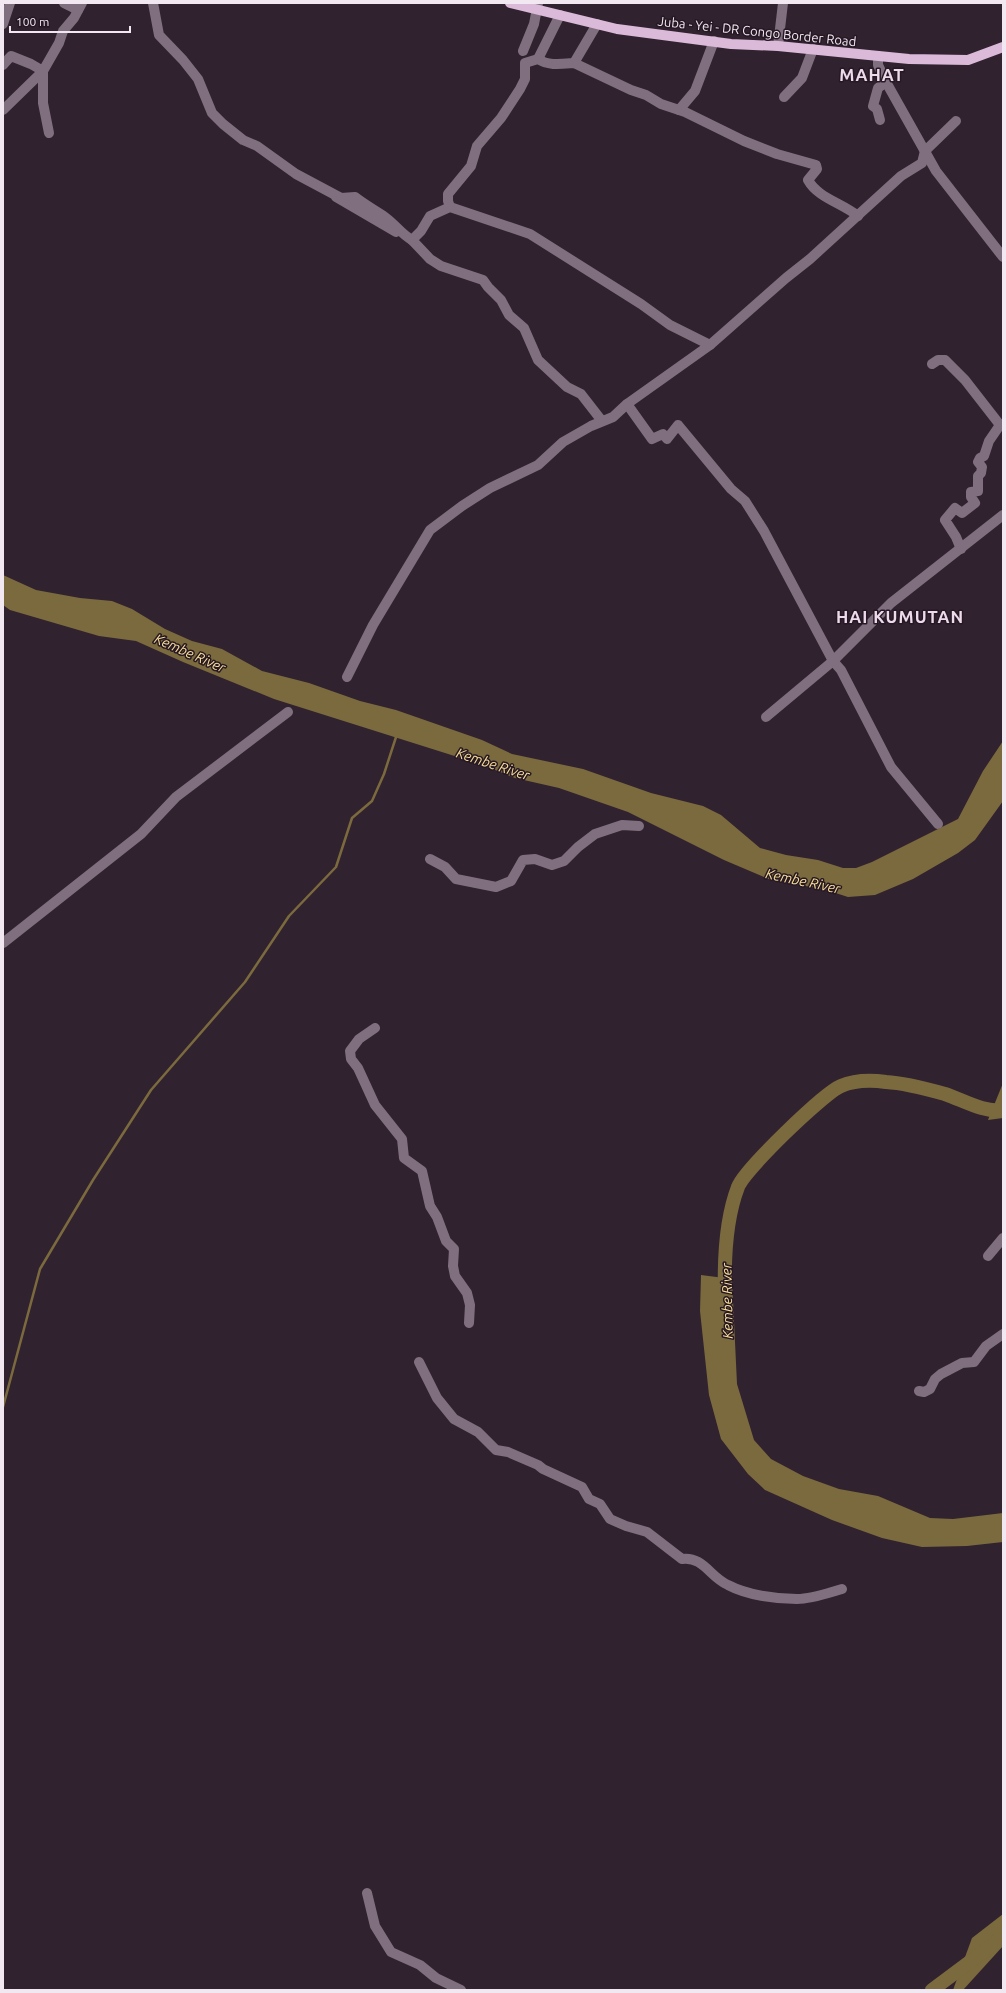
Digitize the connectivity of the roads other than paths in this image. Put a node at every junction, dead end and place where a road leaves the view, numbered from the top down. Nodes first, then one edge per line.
1 (10, 3) edge
2 (64, 3) edge
3 (153, 3) edge
4 (510, 3) edge
5 (782, 3) edge
6 (538, 6) edge
7 (80, 7) edge
8 (560, 15) junction
9 (3, 24) edge
10 (598, 24) junction
11 (714, 41) junction
12 (778, 46) junction
13 (1003, 47) edge
14 (813, 49) junction
15 (878, 56) junction
16 (537, 59) junction
17 (574, 63) junction
18 (3, 64) edge
19 (43, 71) junction
20 (886, 82) junction
21 (784, 97) dead end
22 (3, 110) edge
23 (679, 110) junction
24 (880, 120) dead end
25 (956, 121) dead end
26 (49, 133) dead end
27 (925, 151) junction
28 (450, 207) junction
29 (858, 216) junction
30 (408, 238) junction
31 (1003, 256) edge
32 (710, 345) junction
33 (932, 364) dead end
34 (628, 404) junction
35 (602, 421) junction
36 (1003, 515) edge
37 (960, 549) junction
38 (834, 660) junction
39 (347, 677) dead end
40 (288, 712) dead end
41 (766, 717) dead end
42 (938, 824) dead end
43 (638, 826) dead end
44 (430, 859) dead end
45 (3, 943) edge
46 (375, 1028) dead end
47 (1003, 1238) edge
48 (988, 1256) dead end
49 (469, 1323) dead end
50 (1003, 1334) edge
51 (419, 1362) dead end
52 (920, 1391) dead end
53 (842, 1589) dead end
54 (367, 1893) dead end
55 (461, 1990) edge

1 - 9 street
2 - 7 street
3 - 30 street
4 - 6 main road, Juba - Yei - DR Congo Border Road
5 - 12 street
6 - 8 main road, Juba - Yei - DR Congo Border Road
6 - 16 street
7 - 19 street
8 - 10 main road, Juba - Yei - DR Congo Border Road
8 - 16 street
10 - 11 main road, Juba - Yei - DR Congo Border Road
10 - 17 street
11 - 12 main road, Juba - Yei - DR Congo Border Road
11 - 23 street
12 - 14 main road, Juba - Yei - DR Congo Border Road
13 - 15 main road, Juba - Yei - DR Congo Border Road
14 - 15 main road, Juba - Yei - DR Congo Border Road
14 - 21 street
15 - 20 street
16 - 17 street
16 - 28 street
17 - 23 street
18 - 19 street
19 - 22 street
19 - 26 street
20 - 24 street
20 - 27 street
23 - 29 street
25 - 27 street
27 - 29 street
27 - 31 street
28 - 30 street
28 - 32 street
29 - 32 street
30 - 35 street
32 - 34 street
33 - 37 street
34 - 35 street
34 - 38 street
35 - 39 street
36 - 37 street
37 - 38 street
38 - 41 street
38 - 42 street
40 - 45 street
43 - 44 street
46 - 49 street
47 - 48 street
50 - 52 street
51 - 53 street
54 - 55 street

